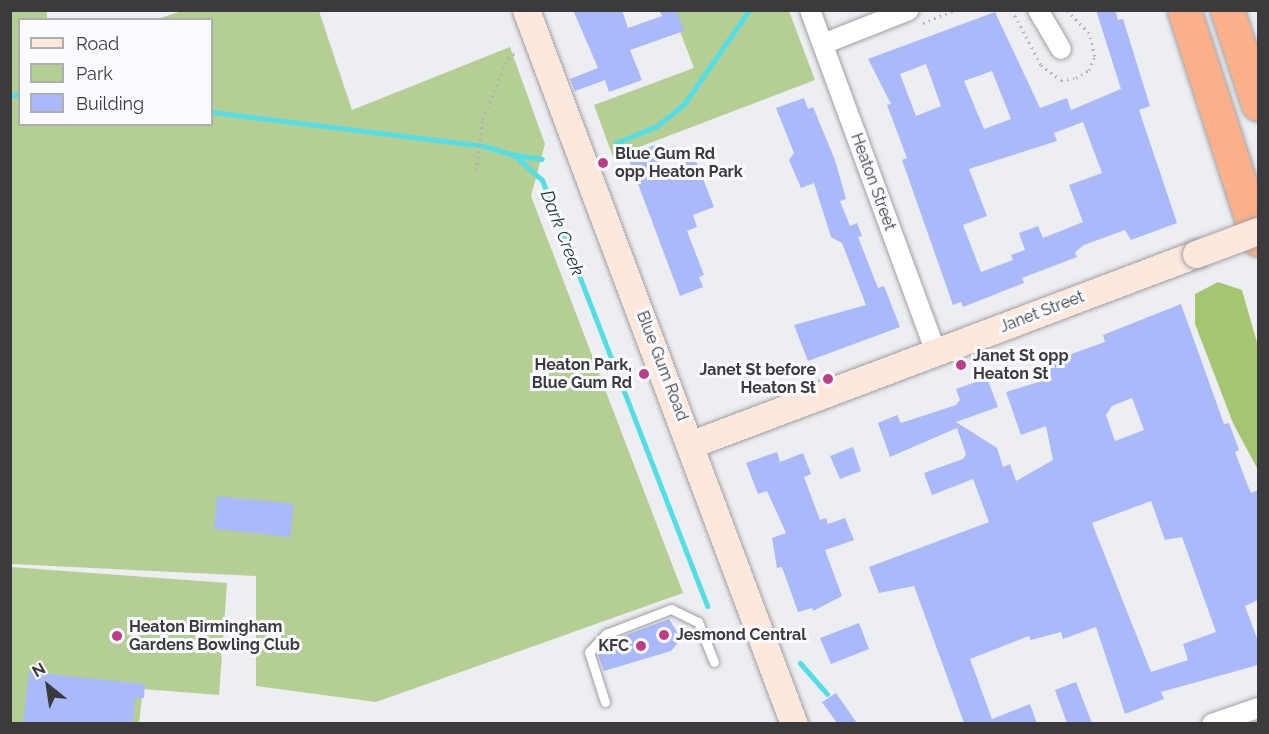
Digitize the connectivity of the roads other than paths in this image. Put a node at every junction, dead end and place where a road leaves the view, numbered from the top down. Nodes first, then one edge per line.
1 (526, 10) edge
2 (810, 10) edge
3 (1038, 10) edge
4 (1184, 10) edge
5 (1227, 10) edge
6 (911, 19) edge
7 (823, 44) junction
8 (1061, 49) dead end
9 (1258, 105) edge
10 (1258, 231) edge
11 (1258, 238) edge
12 (936, 353) junction
13 (692, 444) junction
14 (714, 662) dead end
15 (605, 702) dead end
16 (1258, 708) edge
17 (794, 723) edge
18 (1212, 723) edge

1 - 13 main road, Blue Gum Road
2 - 7 street, Heaton Street
3 - 8 street
4 - 11 highway
5 - 9 highway
6 - 7 street
7 - 12 street, Heaton Street
10 - 12 main road, Janet Street, bridge
12 - 13 main road, Janet Street
13 - 17 main road, Blue Gum Road
14 - 15 lane
16 - 18 street

